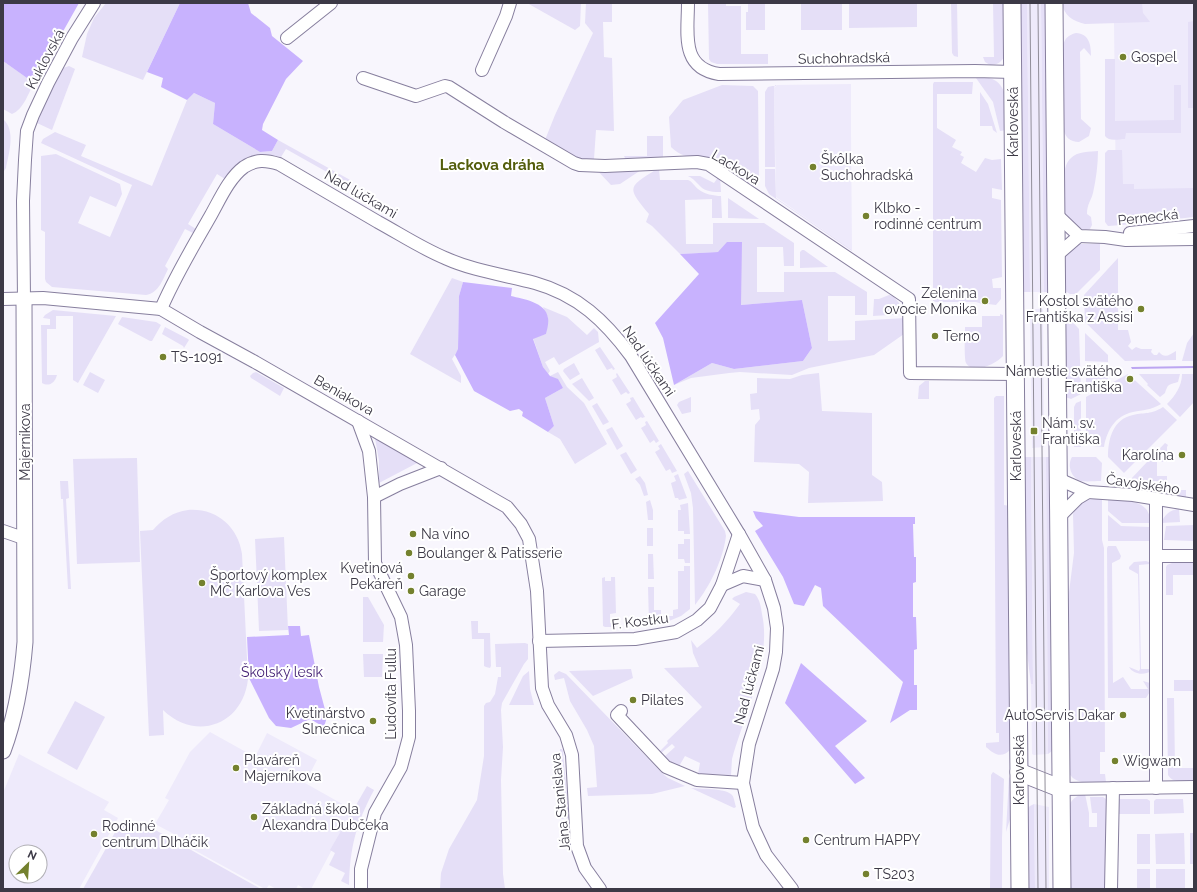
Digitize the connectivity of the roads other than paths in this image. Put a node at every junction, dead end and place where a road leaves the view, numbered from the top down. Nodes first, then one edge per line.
1 (94, 3) edge
2 (331, 3) edge
3 (510, 3) edge
4 (688, 3) edge
5 (1012, 3) edge
6 (1054, 3) edge
7 (287, 38) dead end
8 (482, 70) dead end
9 (1013, 72) junction
10 (363, 78) dead end
11 (27, 131) joint
12 (1056, 215) junction
13 (1194, 226) edge
14 (1079, 236) junction
15 (1105, 237) junction
16 (1194, 239) edge
17 (1057, 255) junction
18 (3, 299) edge
19 (24, 299) junction
20 (162, 309) junction
21 (1016, 374) junction
22 (358, 421) junction
23 (441, 468) junction
24 (1059, 478) junction
25 (1088, 492) junction
26 (374, 497) junction
27 (1156, 499) junction
28 (1194, 505) edge
29 (1059, 517) junction
30 (3, 531) edge
31 (739, 534) junction
32 (26, 539) junction
33 (1156, 556) junction
34 (1194, 556) edge
35 (765, 580) junction
36 (722, 585) junction
37 (539, 641) junction
38 (621, 711) dead end
39 (3, 751) edge
40 (1019, 772) junction
41 (743, 782) junction
42 (1194, 787) edge
43 (1113, 788) junction
44 (1156, 788) junction
45 (1062, 789) junction
46 (362, 889) edge
47 (600, 889) edge
48 (792, 889) edge
49 (1020, 889) edge
50 (1062, 889) edge
51 (1111, 889) edge

1 - 11 street, Kuklovská
2 - 7 street
3 - 8 street
4 - 9 street, Suchohradská
5 - 9 main road, Karloveská
6 - 12 main road
9 - 21 main road, Karloveská
10 - 21 street, Lackova
11 - 19 street, Majerníkova
12 - 14 street
12 - 17 main road
13 - 15 street, Pernecká
14 - 15 street, Pernecká
14 - 17 street
15 - 16 street, Pernecká
17 - 24 main road
18 - 19 street, Beniakova
19 - 20 street, Beniakova
19 - 32 street, Majerníkova
20 - 22 street, Beniakova
20 - 31 street, Nad lúčkami
21 - 40 main road, Karloveská
22 - 23 street, Beniakova
22 - 26 street, Ľudovíta Fullu
23 - 26 street
23 - 37 street, Beniakova
24 - 25 street, Čavojského
24 - 29 main road
25 - 27 street, Čavojského
25 - 29 street
26 - 46 street, Ľudovíta Fullu
27 - 28 street, Čavojského
27 - 33 street
29 - 45 main road
30 - 32 street
31 - 35 street, Nad lúčkami
31 - 36 street, F. Kostku
32 - 39 street, Majerníkova
33 - 34 street
33 - 44 street
35 - 36 street
35 - 41 street, Nad lúčkami
36 - 37 street, F. Kostku
37 - 47 street, Jána Stanislava
38 - 41 street
40 - 45 main road
40 - 49 main road, Karloveská
41 - 48 street, Nad lúčkami
42 - 44 street
43 - 44 street
43 - 45 street
43 - 51 street
45 - 50 main road

